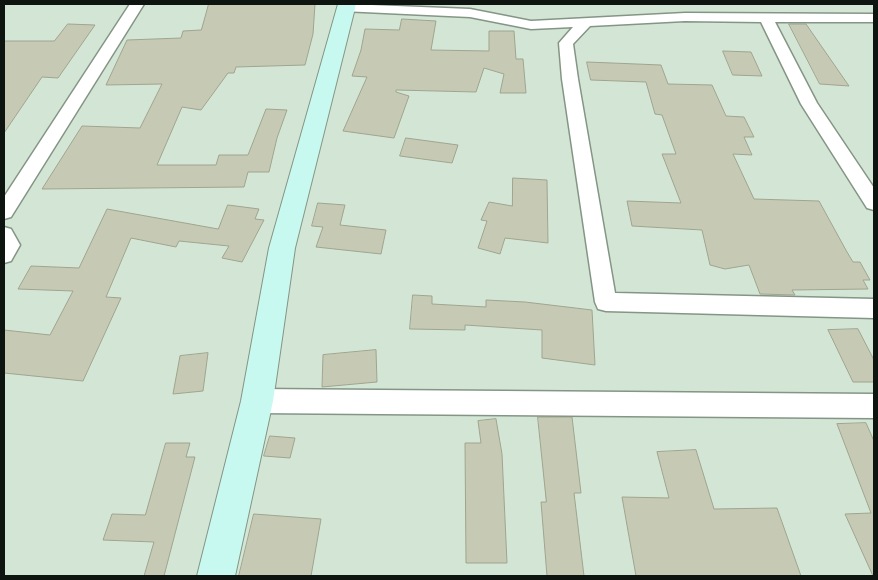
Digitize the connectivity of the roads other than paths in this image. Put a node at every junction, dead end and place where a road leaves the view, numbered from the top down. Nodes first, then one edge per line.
1 (136, 4) edge
2 (347, 6) edge
3 (766, 18) junction
4 (874, 18) edge
5 (587, 21) junction
6 (531, 25) junction
7 (566, 43) junction
8 (874, 203) edge
9 (4, 212) edge
10 (4, 235) edge
11 (4, 255) edge
12 (874, 309) edge
13 (258, 401) junction
14 (874, 406) edge
15 (216, 576) edge

1 - 9 street
2 - 6 street
2 - 13 street
3 - 4 street
3 - 5 street
3 - 8 street
5 - 6 street
5 - 7 street
6 - 7 street
7 - 12 street
10 - 11 street
13 - 14 street
13 - 15 street

